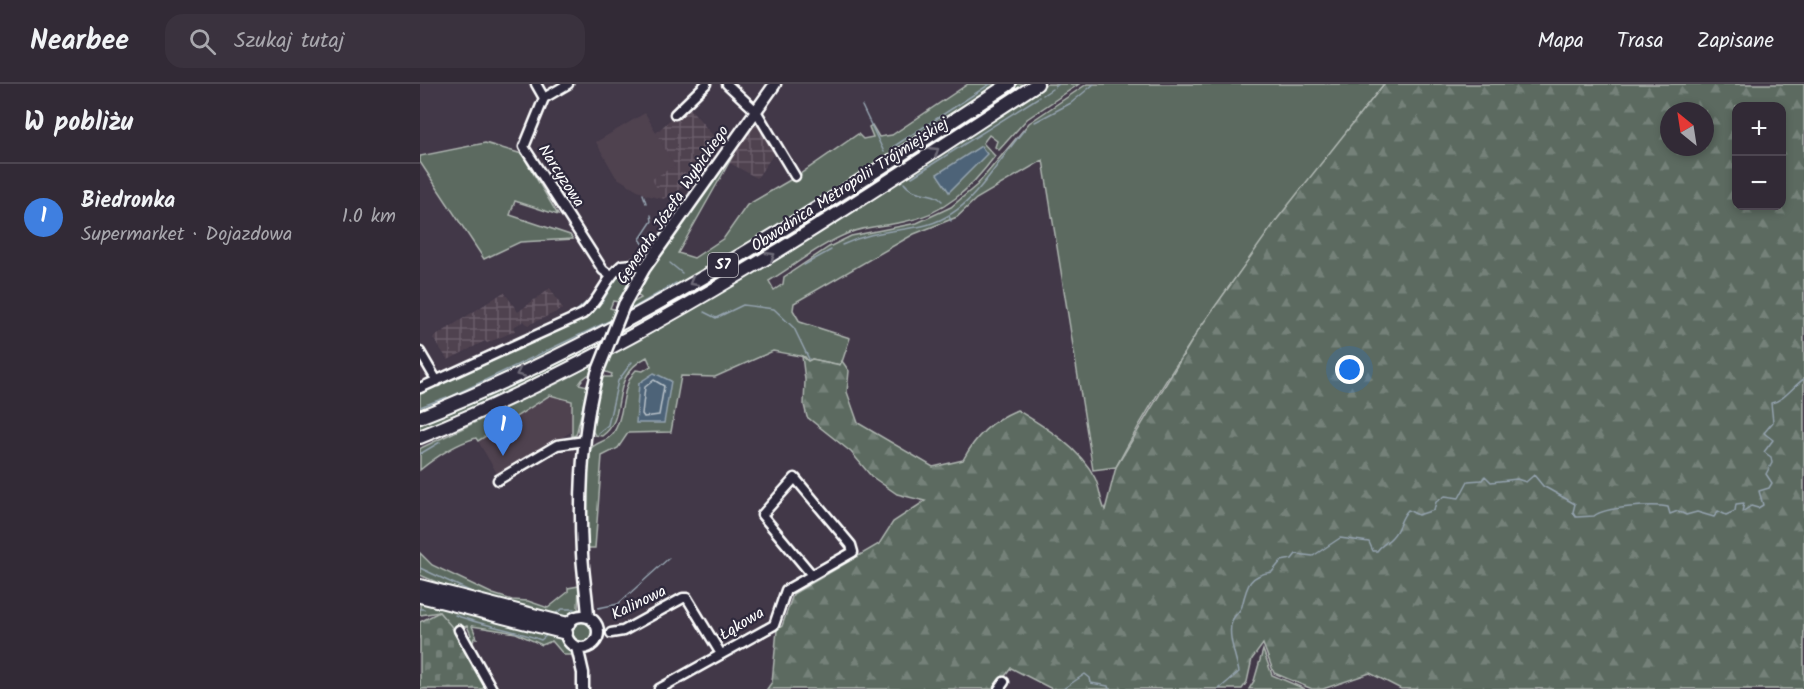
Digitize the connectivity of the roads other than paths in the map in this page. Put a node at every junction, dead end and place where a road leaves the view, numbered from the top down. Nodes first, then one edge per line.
1 (536, 84) edge
2 (568, 84) edge
3 (706, 84) edge
4 (727, 84) edge
5 (775, 84) edge
6 (1009, 84) edge
7 (1037, 84) edge
8 (544, 98) junction
9 (756, 111) junction
10 (675, 114) dead end
11 (795, 176) dead end
12 (644, 270) junction
13 (611, 276) junction
14 (420, 351) edge
15 (437, 381) junction
16 (420, 388) edge
17 (420, 417) edge
18 (454, 423) junction
19 (420, 437) edge
20 (585, 441) junction
21 (420, 446) edge
22 (498, 480) dead end
23 (812, 575) junction
24 (420, 579) edge
25 (420, 585) edge
26 (436, 590) junction
27 (420, 596) edge
28 (585, 617) junction
29 (567, 629) junction
30 (459, 630) dead end
31 (611, 633) dead end
32 (582, 647) junction
33 (721, 654) junction
34 (492, 689) edge
35 (583, 689) edge
36 (659, 689) edge

1 - 8 street
2 - 8 street
3 - 10 street
4 - 9 street
5 - 9 main road, Generała Józefa Wybickiego
6 -> 17 highway, Obwodnica Metropolii Trójmiejskiej / S7
18 -> 7 highway, Obwodnica Metropolii Trójmiejskiej / S7
8 - 13 street, Narcyzowa
9 - 11 street
9 - 12 main road, Generała Józefa Wybickiego
12 - 13 street
12 - 20 main road, Generała Józefa Wybickiego, bridge
13 - 15 street
14 - 15 street
15 - 16 street
18 - 19 highway, Obwodnica Metropolii Trójmiejskiej / S7
18 - 21 highway
20 - 22 street
20 - 28 main road, Generała Józefa Wybickiego
23 - 23 street, Łąkowa
23 - 33 street, Łąkowa
24 - 26 highway
25 - 26 highway
26 - 29 highway
27 - 29 highway
28 - 29 main road
28 - 32 main road
29 - 32 main road
30 - 34 street
31 - 33 street, Kalinowa
32 - 35 main road
33 - 36 street, Łąkowa

